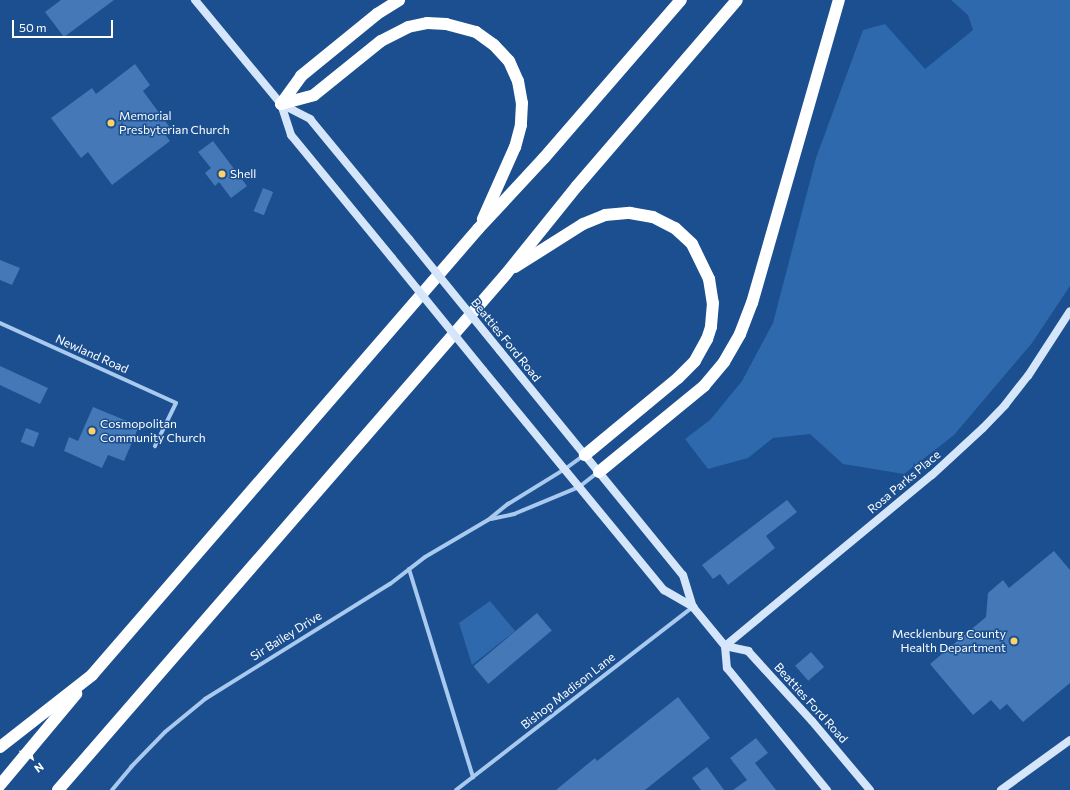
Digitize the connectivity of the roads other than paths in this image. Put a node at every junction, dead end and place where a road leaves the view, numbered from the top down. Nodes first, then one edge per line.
1 (195, 0) edge
2 (399, 0) edge
3 (681, 0) edge
4 (738, 0) edge
5 (839, 0) edge
6 (281, 104) junction
7 (478, 229) junction
8 (506, 274) junction
9 (1070, 311) edge
10 (0, 323) edge
11 (156, 446) dead end
12 (584, 455) junction
13 (565, 469) junction
14 (599, 472) junction
15 (580, 488) junction
16 (488, 520) junction
17 (410, 569) junction
18 (693, 607) junction
19 (725, 646) junction
20 (92, 675) junction
21 (1070, 740) edge
22 (0, 747) edge
23 (473, 777) junction
24 (0, 785) edge
25 (58, 790) edge
26 (112, 790) edge
27 (456, 790) edge
28 (827, 790) edge
29 (870, 790) edge
30 (1001, 790) edge

1 - 6 main road, Beatties Ford Road
2 - 6 highway
3 - 7 highway
4 - 8 highway
5 - 14 highway
6 - 7 highway
6 - 12 main road, Beatties Ford Road, bridge
6 - 13 main road, Beatties Ford Road, bridge
7 - 20 highway
8 - 12 highway
8 - 25 highway
9 - 19 main road, Rosa Parks Place
10 - 11 street, Newland Road
12 - 13 street, Sir Bailey Drive
12 - 14 main road, Beatties Ford Road
13 - 15 main road, Beatties Ford Road
13 - 16 street, Sir Bailey Drive
14 - 15 street, Sir Bailey Drive
14 - 18 main road, Beatties Ford Road
15 - 16 street, Sir Bailey Drive
15 - 18 main road, Beatties Ford Road
16 - 17 street, Sir Bailey Drive
17 - 23 street
17 - 26 street, Sir Bailey Drive
18 - 19 main road, Beatties Ford Road
18 - 23 street, Bishop Madison Lane
19 - 28 main road
19 - 29 main road, Beatties Ford Road
20 - 22 highway
20 - 24 highway
21 - 30 main road
23 - 27 street, Bishop Madison Lane

